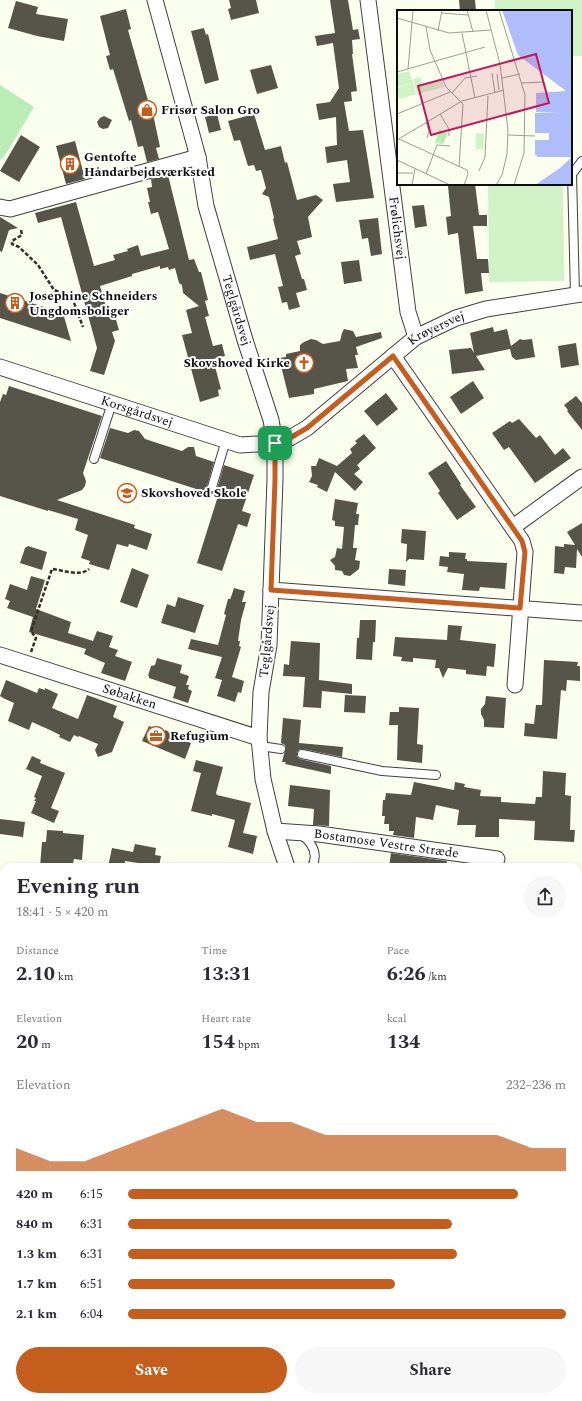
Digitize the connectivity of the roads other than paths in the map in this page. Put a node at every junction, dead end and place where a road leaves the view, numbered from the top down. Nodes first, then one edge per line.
1 (155, 0) edge
2 (368, 0) edge
3 (198, 157) junction
4 (582, 161) edge
5 (0, 207) edge
6 (578, 294) edge
7 (416, 337) junction
8 (393, 356) junction
9 (0, 367) edge
10 (112, 403) junction
11 (226, 440) junction
12 (275, 443) junction
13 (94, 459) dead end
14 (582, 477) edge
15 (212, 487) dead end
16 (513, 527) junction
17 (271, 590) junction
18 (520, 608) junction
19 (582, 613) edge
20 (0, 655) edge
21 (514, 685) dead end
22 (260, 742) junction
23 (281, 749) dead end
24 (302, 754) dead end
25 (436, 775) dead end
26 (275, 832) junction
27 (298, 833) junction
28 (497, 859) dead end
29 (286, 863) edge
30 (313, 863) edge

1 - 3 street, Teglgårdsvej
2 - 7 street, Frølichsvej
3 - 5 street
3 - 12 street, Teglgårdsvej
4 - 6 lane
6 - 7 street, Krøyersvej
7 - 8 street, Krøyersvej
8 - 12 street, Krøyersvej
8 - 16 street
9 - 10 street, Korsgårdsvej
10 - 11 street, Korsgårdsvej
10 - 13 lane
11 - 12 street, Korsgårdsvej
11 - 15 lane
12 - 17 street, Teglgårdsvej
14 - 16 street
16 - 18 street
17 - 18 street
17 - 22 street, Teglgårdsvej
18 - 19 street
18 - 21 street
20 - 22 street, Søbakken
22 - 23 lane
22 - 26 street, Teglgårdsvej
24 - 25 lane
26 - 27 street, Bostamose Vestre Stræde
26 - 29 street, Teglgårdsvej
27 - 28 street, Bostamose Vestre Stræde
27 - 30 lane

